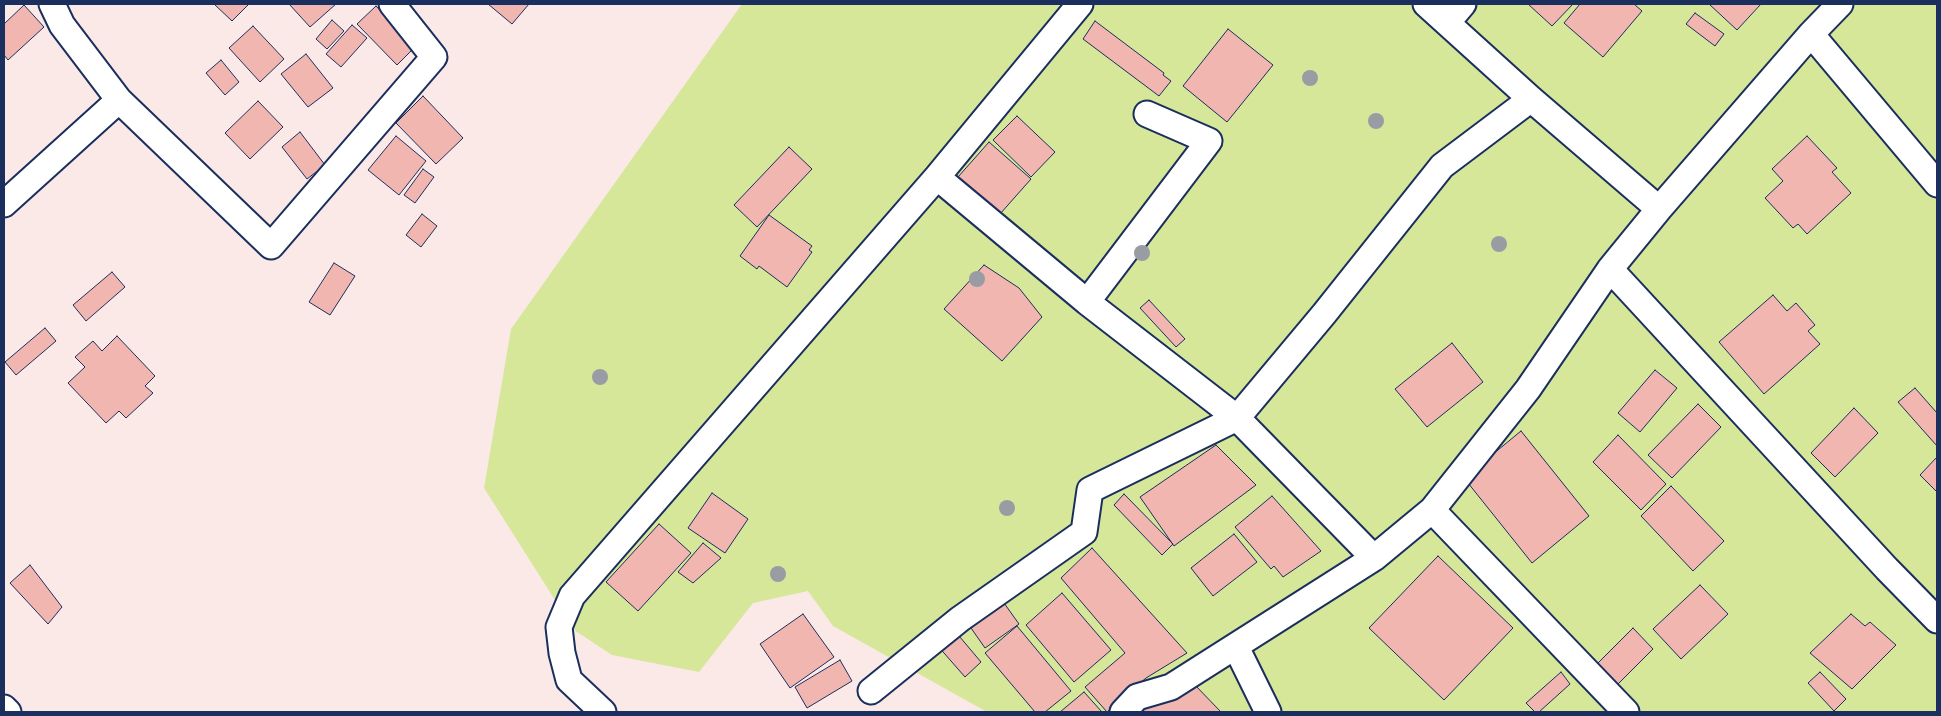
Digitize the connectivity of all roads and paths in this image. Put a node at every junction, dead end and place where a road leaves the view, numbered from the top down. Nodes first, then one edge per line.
1 (52, 4) edge
2 (1080, 4) edge
3 (1426, 4) edge
4 (1463, 4) edge
5 (1840, 4) edge
6 (398, 6) edge
7 (1447, 23) junction
8 (1811, 34) junction
9 (119, 100) junction
10 (1531, 100) junction
11 (1147, 114) dead end
12 (937, 177) junction
13 (1937, 184) edge
14 (4, 204) edge
15 (1659, 210) junction
16 (1610, 269) junction
17 (1087, 302) junction
18 (1237, 418) junction
19 (1432, 510) junction
20 (1374, 558) junction
21 (1937, 620) edge
22 (1236, 647) junction
23 (871, 691) dead end
24 (4, 708) edge
25 (8, 712) edge
26 (603, 712) edge
27 (1122, 712) edge
28 (1268, 712) edge
29 (1626, 712) edge

1 - 9 street
2 - 12 street
3 - 7 street
4 - 7 street
5 - 8 street
6 - 9 street
7 - 10 street
8 - 13 street
8 - 15 street
9 - 14 street
10 - 15 street
10 - 18 street
11 - 17 street
12 - 17 street
12 - 26 street
15 - 16 street
16 - 19 street
16 - 21 street
17 - 18 street
18 - 20 street
18 - 23 street
19 - 20 street
19 - 29 street
20 - 22 street
22 - 27 street
22 - 28 street
24 - 25 street

